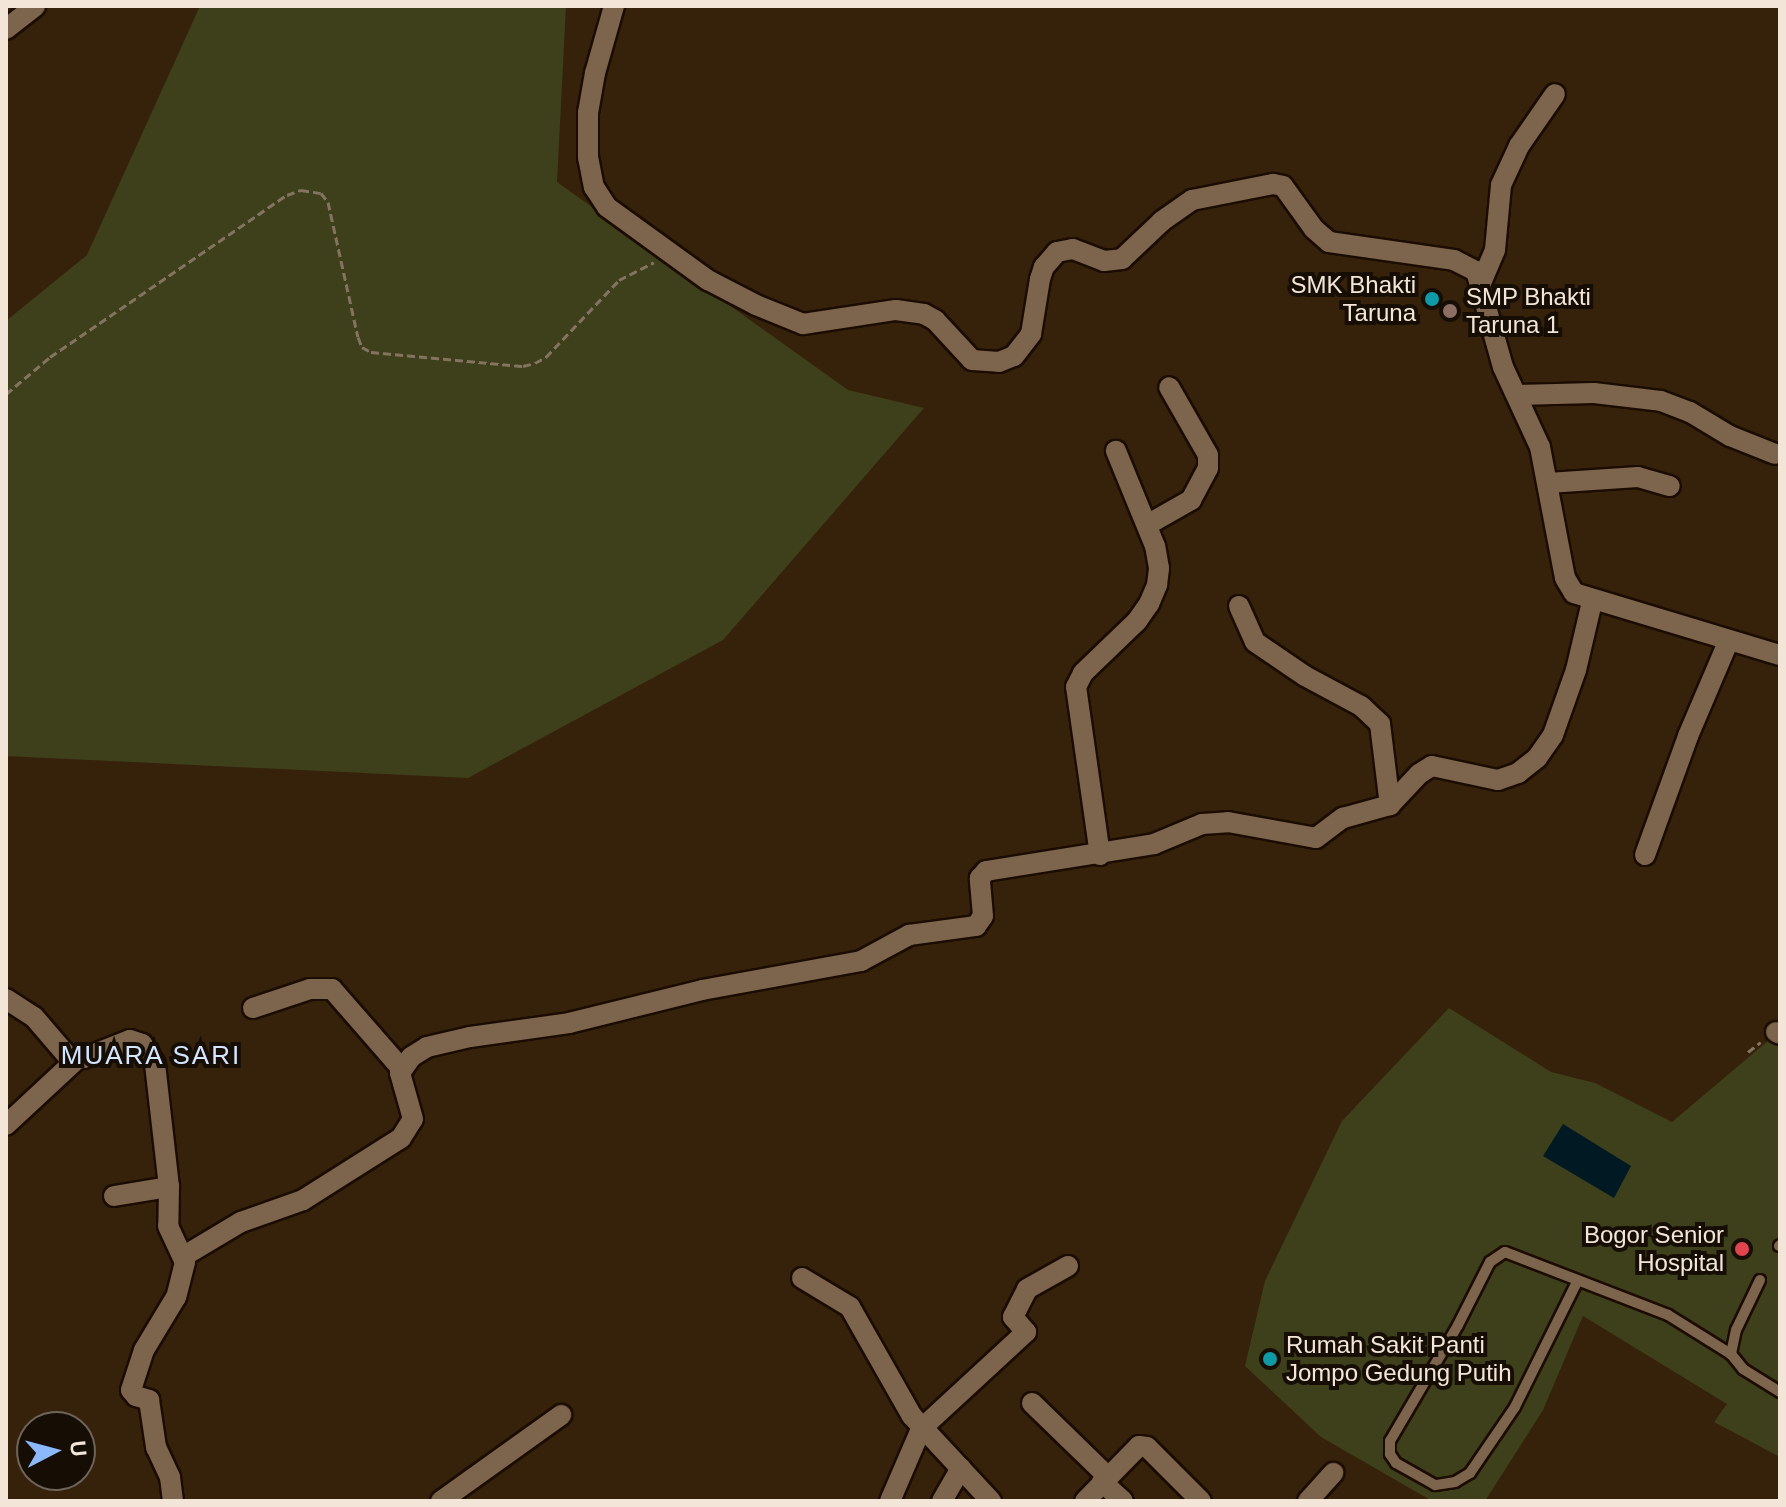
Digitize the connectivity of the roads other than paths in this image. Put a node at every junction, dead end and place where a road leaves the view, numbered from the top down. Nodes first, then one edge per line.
1 (35, 6) edge
2 (614, 6) edge
3 (6, 29) edge
4 (1555, 94) dead end
5 (1481, 283) junction
6 (1169, 387) dead end
7 (1517, 395) junction
8 (1116, 451) dead end
9 (1775, 454) dead end
10 (1548, 483) junction
11 (1670, 486) dead end
12 (1147, 525) junction
13 (1592, 602) junction
14 (1239, 606) dead end
15 (1729, 640) junction
16 (1780, 655) edge
17 (1390, 805) junction
18 (1100, 855) junction
19 (1645, 855) dead end
20 (6, 999) edge
21 (253, 1008) dead end
22 (76, 1060) junction
23 (401, 1068) junction
24 (6, 1125) edge
25 (169, 1187) junction
26 (114, 1196) dead end
27 (184, 1256) junction
28 (1068, 1266) dead end
29 (802, 1278) dead end
30 (1760, 1280) dead end
31 (1577, 1282) junction
32 (1731, 1354) junction
33 (1780, 1392) edge
34 (1032, 1403) dead end
35 (561, 1415) dead end
36 (921, 1429) junction
37 (961, 1468) junction
38 (1333, 1473) dead end
39 (1104, 1479) junction
40 (173, 1501) edge
41 (441, 1501) edge
42 (890, 1501) edge
43 (942, 1501) edge
44 (991, 1501) edge
45 (1085, 1501) edge
46 (1123, 1501) edge
47 (1201, 1501) edge
48 (1308, 1501) edge

1 - 3 street
2 - 5 street
4 - 5 street
5 - 7 street
6 - 12 street
7 - 9 street
7 - 10 street
8 - 12 street
10 - 11 street
10 - 13 street
12 - 18 street
13 - 15 street
13 - 17 street
14 - 17 street
15 - 16 street
15 - 19 street
17 - 18 street
18 - 23 street
20 - 22 street
21 - 23 street
22 - 24 street
22 - 25 street
23 - 27 street
25 - 26 street
25 - 27 street
27 - 40 street
28 - 36 street
29 - 36 street
30 - 32 lane
31 - 31 lane
31 - 32 lane
32 - 33 lane
34 - 39 street
35 - 41 street
36 - 37 street
36 - 42 street
37 - 43 street
37 - 44 street
38 - 48 street
39 - 45 street
39 - 46 street
39 - 47 street

